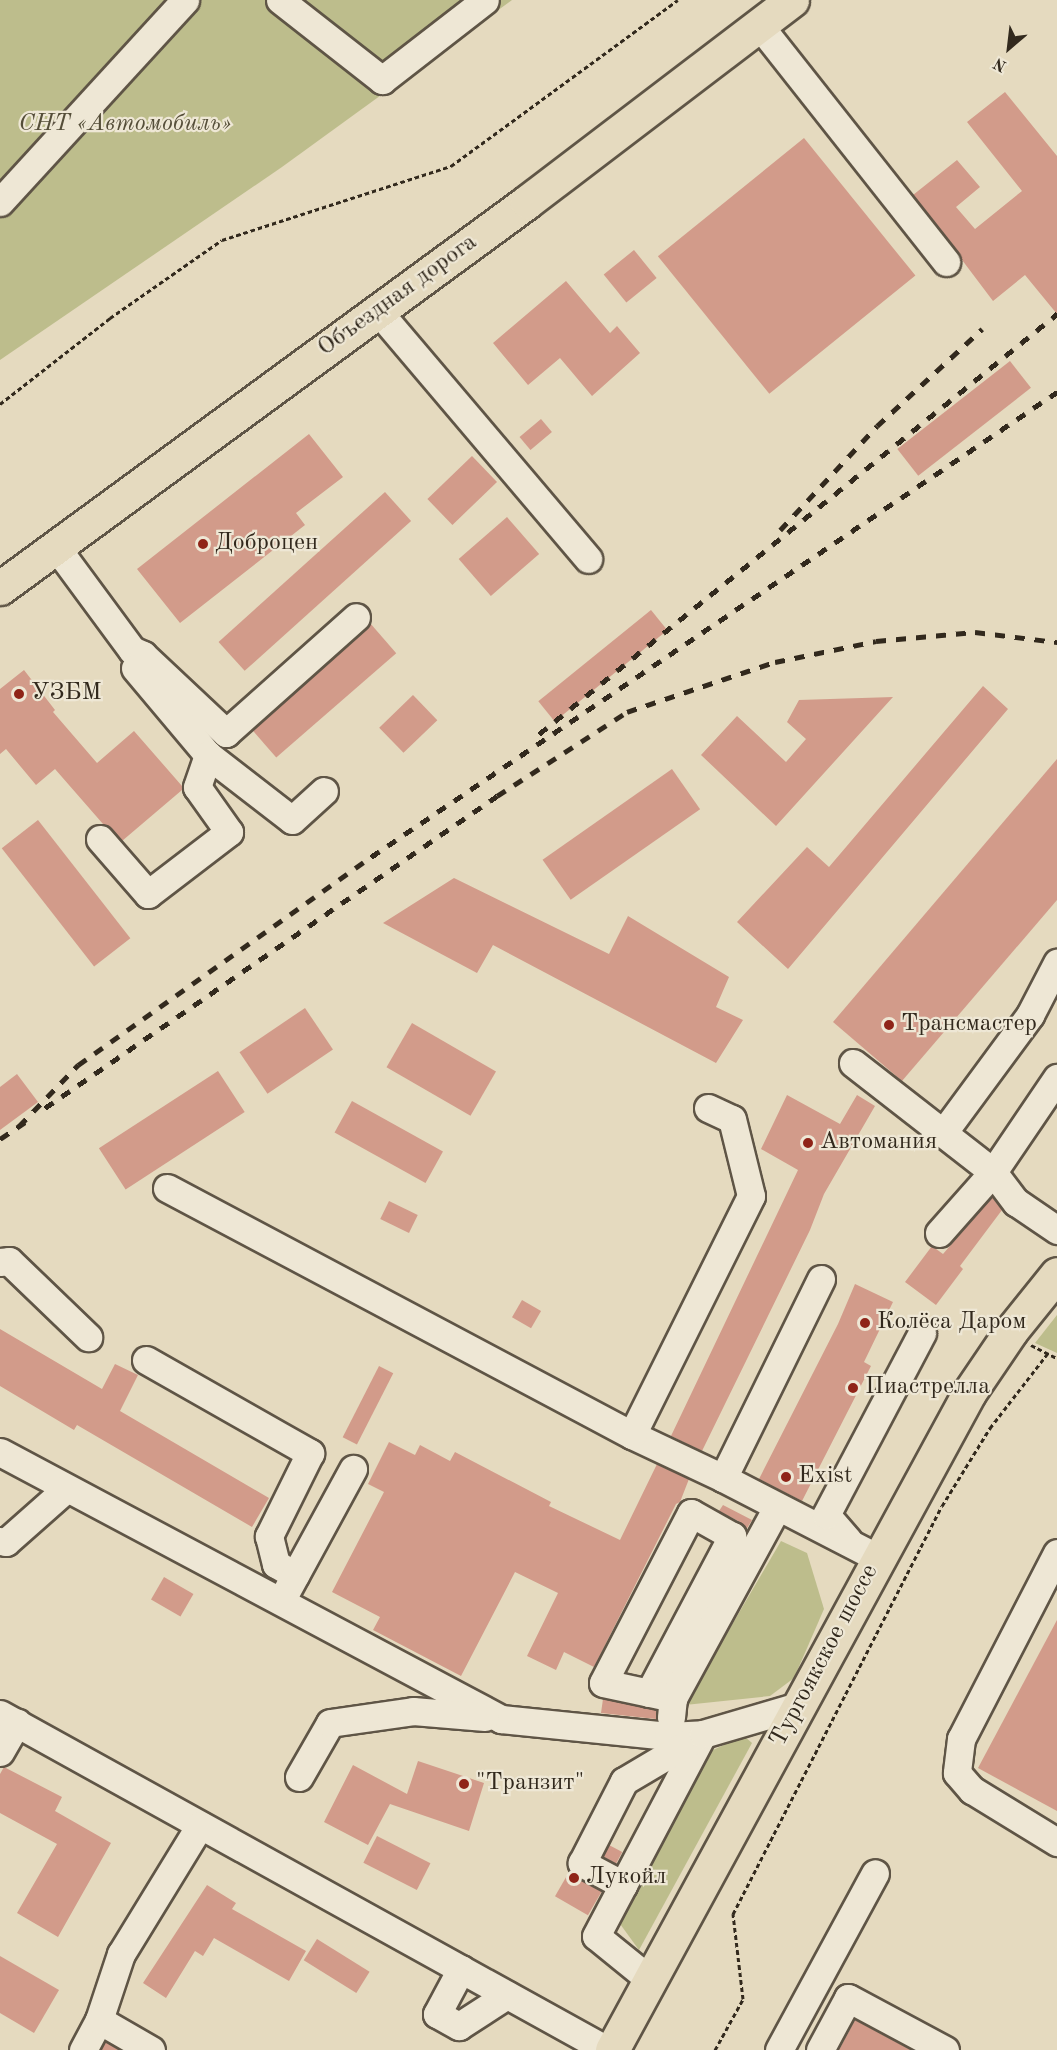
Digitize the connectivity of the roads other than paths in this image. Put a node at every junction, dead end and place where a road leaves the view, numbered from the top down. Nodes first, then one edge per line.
1 (185, 0) edge
2 (280, 0) edge
3 (485, 0) edge
4 (792, 0) edge
5 (759, 25) junction
6 (0, 202) edge
7 (946, 262) dead end
8 (378, 311) junction
9 (56, 547) junction
10 (588, 559) dead end
11 (0, 588) edge
12 (356, 617) dead end
13 (132, 650) junction
14 (208, 754) junction
15 (324, 791) dead end
16 (100, 839) dead end
17 (1057, 963) edge
18 (853, 1063) dead end
19 (1057, 1078) edge
20 (708, 1108) dead end
21 (943, 1133) junction
22 (993, 1172) junction
23 (167, 1188) dead end
24 (1057, 1230) edge
25 (939, 1233) dead end
26 (0, 1262) edge
27 (1057, 1274) edge
28 (821, 1279) dead end
29 (922, 1333) dead end
30 (88, 1337) dead end
31 (146, 1360) dead end
32 (632, 1435) junction
33 (0, 1452) edge
34 (353, 1469) dead end
35 (723, 1478) junction
36 (66, 1489) junction
37 (777, 1507) junction
38 (0, 1541) edge
39 (865, 1552) junction
40 (1057, 1553) edge
41 (295, 1575) junction
42 (280, 1602) junction
43 (661, 1696) junction
44 (798, 1706) junction
45 (9, 1719) edge
46 (501, 1719) junction
47 (703, 1734) junction
48 (668, 1736) junction
49 (0, 1752) edge
50 (299, 1777) dead end
51 (200, 1825) junction
52 (1057, 1842) edge
53 (875, 1873) dead end
54 (623, 1885) junction
55 (460, 1969) junction
56 (650, 1980) junction
57 (507, 1995) junction
58 (99, 2020) junction
59 (83, 2050) edge
60 (152, 2050) edge
61 (607, 2050) edge
62 (612, 2050) edge
63 (779, 2050) edge
64 (820, 2050) edge
65 (945, 2050) edge

1 - 6 lane
2 - 3 lane
4 - 5 main road, Объездная дорога
5 - 7 lane
5 - 8 main road, Объездная дорога
8 - 9 main road, Объездная дорога
8 - 10 lane
9 - 11 main road, Объездная дорога
9 - 13 lane
12 - 13 lane
13 - 14 lane
14 - 15 lane
14 - 16 lane
17 - 21 lane
18 - 21 lane
19 - 22 lane
20 - 32 lane
21 - 22 lane
22 - 24 lane
22 - 25 lane
23 - 32 lane
26 - 30 lane
27 - 39 main road, Тургоякское шоссе
28 - 35 lane
29 - 39 lane
31 - 41 lane
32 - 35 lane
33 - 36 lane
34 - 41 lane
35 - 37 lane
36 - 38 lane
36 - 42 lane
37 - 39 lane
37 - 43 lane
39 - 44 main road, Тургоякское шоссе
40 - 52 lane
41 - 42 lane
42 - 46 lane
43 - 43 lane
43 - 48 lane
44 - 47 lane
44 - 56 main road, Тургоякское шоссе
45 - 49 lane
45 - 51 lane
46 - 48 lane
46 - 50 lane
47 - 48 lane
47 - 54 lane
47 - 54 lane
51 - 55 lane
51 - 58 lane
53 - 63 lane
54 - 56 lane
55 - 57 lane
55 - 57 lane
56 - 62 main road, Тургоякское шоссе
57 - 61 lane
58 - 59 lane
58 - 60 lane
64 - 65 lane

